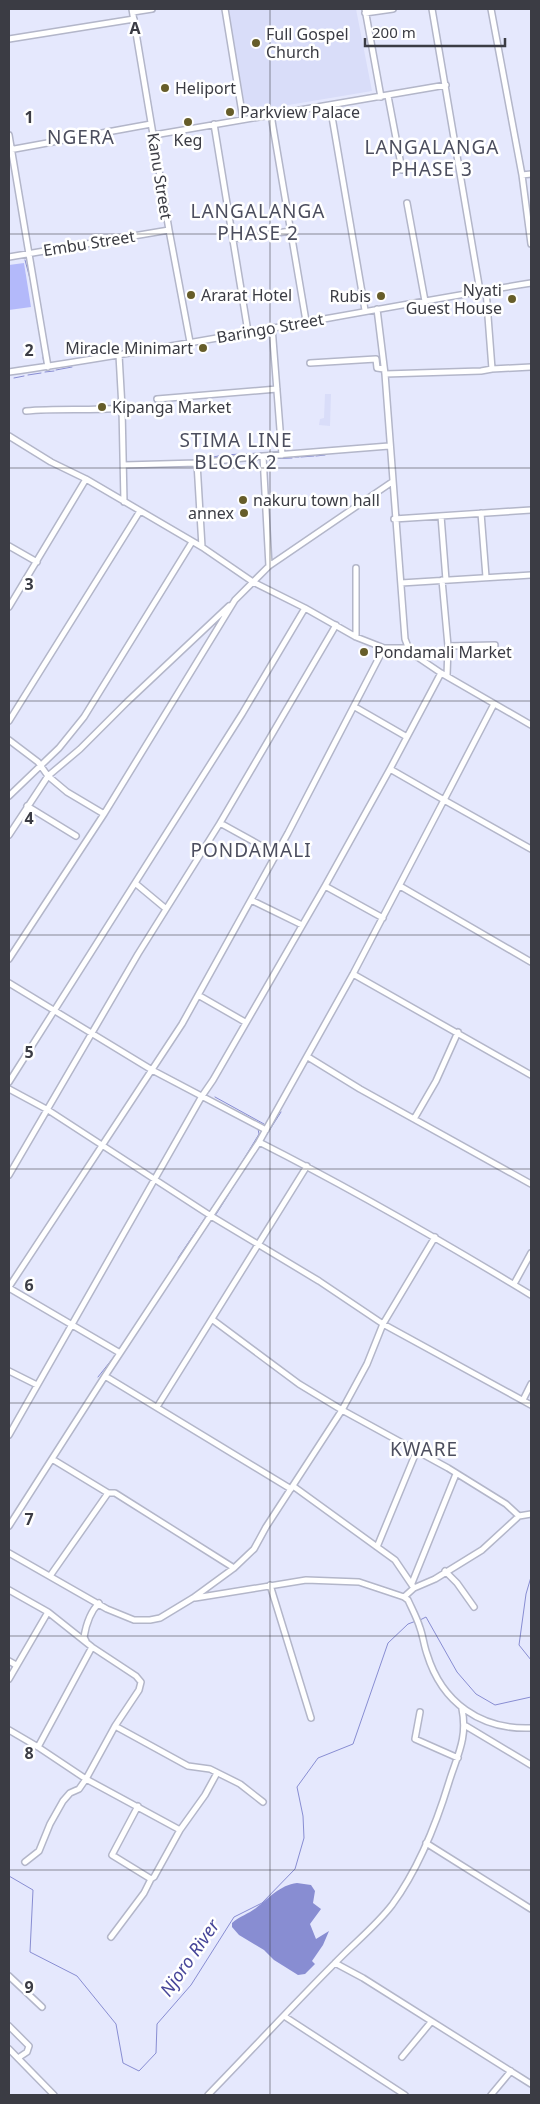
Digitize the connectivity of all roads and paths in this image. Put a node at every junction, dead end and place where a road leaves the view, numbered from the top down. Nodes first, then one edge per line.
1 (152, 9) edge
2 (225, 9) edge
3 (390, 9) edge
4 (432, 9) edge
5 (491, 9) edge
6 (132, 10) edge
7 (365, 11) edge
8 (134, 20) junction
9 (9, 39) edge
10 (446, 85) junction
11 (388, 96) junction
12 (381, 97) junction
13 (330, 104) junction
14 (270, 116) junction
15 (243, 119) junction
16 (151, 124) junction
17 (214, 124) junction
18 (9, 135) edge
19 (154, 135) junction
20 (10, 150) edge
21 (402, 170) dead end
22 (531, 174) edge
23 (522, 175) junction
24 (407, 203) dead end
25 (169, 230) junction
26 (292, 231) junction
27 (233, 239) junction
28 (531, 244) edge
29 (29, 253) junction
30 (9, 257) edge
31 (531, 283) edge
32 (486, 290) junction
33 (480, 291) junction
34 (425, 301) junction
35 (377, 309) junction
36 (365, 310) junction
37 (306, 321) junction
38 (272, 327) junction
39 (248, 332) junction
40 (190, 342) junction
41 (119, 355) junction
42 (310, 363) dead end
43 (48, 367) junction
44 (531, 367) edge
45 (492, 369) junction
46 (384, 371) junction
47 (9, 372) edge
48 (277, 389) junction
49 (157, 399) dead end
50 (122, 408) junction
51 (26, 411) dead end
52 (9, 436) edge
53 (389, 446) junction
54 (282, 454) junction
55 (263, 456) junction
56 (197, 463) junction
57 (124, 465) junction
58 (86, 479) junction
59 (392, 482) junction
60 (124, 502) junction
61 (531, 510) edge
62 (140, 512) junction
63 (481, 513) junction
64 (441, 516) junction
65 (394, 519) junction
66 (192, 542) junction
67 (9, 546) edge
68 (202, 547) junction
69 (37, 562) junction
70 (269, 566) junction
71 (356, 568) dead end
72 (531, 575) edge
73 (486, 577) junction
74 (444, 580) junction
75 (253, 582) junction
76 (401, 583) junction
77 (235, 600) junction
78 (9, 607) edge
79 (305, 608) junction
80 (336, 625) junction
81 (356, 637) junction
82 (494, 645) dead end
83 (448, 646) junction
84 (384, 648) junction
85 (407, 648) junction
86 (441, 673) junction
87 (447, 676) junction
88 (494, 704) junction
89 (355, 707) junction
90 (9, 721) edge
91 (531, 725) edge
92 (407, 738) junction
93 (9, 740) edge
94 (41, 766) junction
95 (390, 769) junction
96 (48, 776) junction
97 (9, 796) edge
98 (444, 800) junction
99 (27, 806) junction
100 (104, 814) junction
101 (220, 823) junction
102 (9, 835) edge
103 (76, 836) dead end
104 (531, 841) edge
105 (530, 848) edge
106 (276, 854) junction
107 (135, 883) junction
108 (325, 886) junction
109 (400, 886) junction
110 (251, 900) junction
111 (165, 908) junction
112 (383, 918) junction
113 (302, 925) junction
114 (9, 959) edge
115 (531, 962) edge
116 (353, 974) junction
117 (9, 983) edge
118 (198, 995) junction
119 (54, 1011) junction
120 (245, 1022) junction
121 (458, 1032) junction
122 (91, 1034) junction
123 (308, 1057) junction
124 (152, 1070) junction
125 (531, 1075) edge
126 (9, 1082) edge
127 (9, 1089) edge
128 (202, 1096) junction
129 (48, 1110) junction
130 (414, 1120) junction
131 (266, 1130) junction
132 (259, 1142) junction
133 (101, 1146) junction
134 (306, 1166) junction
135 (9, 1175) edge
136 (155, 1180) junction
137 (531, 1184) edge
138 (210, 1216) junction
139 (435, 1237) junction
140 (259, 1246) junction
141 (531, 1254) edge
142 (514, 1284) junction
143 (9, 1287) edge
144 (531, 1295) edge
145 (213, 1320) junction
146 (383, 1324) junction
147 (72, 1325) junction
148 (120, 1353) junction
149 (9, 1371) edge
150 (105, 1376) junction
151 (531, 1384) edge
152 (37, 1386) junction
153 (523, 1400) junction
154 (531, 1405) edge
155 (157, 1408) junction
156 (342, 1410) junction
157 (9, 1435) edge
158 (417, 1450) junction
159 (52, 1459) junction
160 (456, 1474) junction
161 (292, 1488) junction
162 (108, 1493) junction
163 (531, 1514) edge
164 (520, 1516) junction
165 (9, 1526) edge
166 (377, 1547) junction
167 (9, 1553) edge
168 (234, 1568) junction
169 (445, 1571) junction
170 (50, 1576) junction
171 (270, 1585) junction
172 (413, 1586) junction
173 (9, 1590) edge
174 (404, 1597) junction
175 (193, 1598) junction
176 (99, 1603) junction
177 (474, 1607) dead end
178 (48, 1612) junction
179 (87, 1641) junction
180 (92, 1647) junction
181 (9, 1661) edge
182 (16, 1665) junction
183 (9, 1679) edge
184 (462, 1709) junction
185 (420, 1712) dead end
186 (311, 1718) dead end
187 (115, 1726) junction
188 (466, 1726) junction
189 (531, 1728) edge
190 (9, 1730) edge
191 (38, 1747) junction
192 (458, 1758) junction
193 (531, 1765) edge
194 (217, 1773) junction
195 (86, 1779) junction
196 (263, 1802) dead end
197 (138, 1806) junction
198 (180, 1830) junction
199 (426, 1843) junction
200 (25, 1862) dead end
201 (150, 1879) junction
202 (531, 1909) edge
203 (111, 1937) dead end
204 (335, 1963) junction
205 (9, 1976) edge
206 (42, 2006) dead end
207 (284, 2016) junction
208 (432, 2022) junction
209 (9, 2026) edge
210 (9, 2049) edge
211 (402, 2057) dead end
212 (18, 2058) junction
213 (511, 2071) junction
214 (531, 2084) edge
215 (56, 2095) edge
216 (208, 2095) edge
217 (405, 2095) edge
218 (491, 2095) edge

1 - 6 street
2 - 15 street
3 - 7 street
4 - 10 street
5 - 23 street
6 - 8 street, Kanu Street
7 - 12 street
8 - 9 street
8 - 16 street, Kanu Street
10 - 11 street
10 - 33 street
11 - 12 street
11 - 21 street
12 - 13 street
13 - 14 street
13 - 36 street
14 - 15 street
14 - 26 street
15 - 17 street
16 - 19 street, Kanu Street
16 - 20 street
17 - 19 street
17 - 27 street
18 - 20 street
19 - 25 street, Kanu Street
20 - 29 street
22 - 23 street
23 - 28 street
24 - 34 street
25 - 29 street, Embu Street
25 - 40 street, Kanu Street
26 - 27 street
26 - 37 street
27 - 39 street
29 - 30 street, Embu Street
29 - 43 street
31 - 32 street, Baringo Street
32 - 33 street, Baringo Street
32 - 45 street
33 - 34 street, Baringo Street
34 - 35 street, Baringo Street
35 - 36 street, Baringo Street
35 - 46 street
36 - 37 street, Baringo Street
37 - 38 street, Baringo Street
38 - 39 street, Baringo Street
38 - 48 street
39 - 40 street, Baringo Street
40 - 41 street, Baringo Street
41 - 43 street, Baringo Street
41 - 50 street
42 - 46 street
43 - 47 street, Baringo Street
44 - 45 street
45 - 46 street
46 - 53 street
48 - 49 street
48 - 54 street
50 - 51 street
50 - 57 street
52 - 58 street
53 - 54 street
53 - 59 street
54 - 55 street
55 - 56 street
55 - 70 street
56 - 57 street
56 - 68 street
57 - 60 street
58 - 60 street
58 - 69 street
59 - 65 street
59 - 70 street
60 - 62 street
61 - 63 street
62 - 66 street
62 - 90 street
63 - 64 street
63 - 73 street
64 - 65 street
64 - 74 street
65 - 76 street
66 - 68 street
66 - 94 street
67 - 69 street
68 - 75 street
69 - 78 street
70 - 75 street
71 - 81 street
72 - 73 street
73 - 74 street
74 - 76 street
74 - 83 street
75 - 77 street
75 - 79 street
76 - 85 street
77 - 96 street
77 - 100 street
79 - 80 street
79 - 107 street
80 - 81 street
80 - 101 street
81 - 84 street
82 - 83 street
83 - 87 street
84 - 85 street
84 - 89 street
85 - 86 street
86 - 87 street
86 - 92 street
87 - 88 street
88 - 91 street
88 - 98 street
89 - 92 street
89 - 106 street
92 - 95 street
93 - 94 street
94 - 96 street
94 - 97 street
95 - 98 street
95 - 108 street
96 - 99 street
96 - 100 street
98 - 105 street
98 - 109 street
99 - 102 street
99 - 103 street
100 - 114 street
101 - 106 street
101 - 111 street
104 - 105 street
106 - 110 street
107 - 111 street
107 - 119 street
108 - 112 street
108 - 113 street
109 - 112 street
109 - 115 street
110 - 113 street
110 - 118 street
111 - 122 street
112 - 116 street
113 - 120 street
116 - 121 street
116 - 123 street
117 - 119 street
118 - 120 street
118 - 124 street
119 - 122 street
119 - 126 street
120 - 128 street
121 - 125 street
121 - 130 street
122 - 124 street
122 - 129 street
123 - 130 street
123 - 131 street
124 - 128 street
124 - 133 street
127 - 129 street
128 - 131 street
128 - 136 street
129 - 133 street
129 - 135 street
130 - 137 street
131 - 132 street
132 - 134 street
132 - 138 street
133 - 136 street
133 - 143 street
134 - 139 street
134 - 140 street
136 - 138 street
136 - 147 street
138 - 140 street
138 - 148 street
139 - 142 street
139 - 146 street
140 - 145 street
140 - 146 street
141 - 142 street
142 - 144 street
143 - 147 street
145 - 155 street
145 - 156 street
146 - 153 street
146 - 156 street
147 - 148 street
147 - 152 street
148 - 150 street
149 - 152 street
150 - 155 street
150 - 159 street
151 - 153 street
152 - 157 street
153 - 154 street
155 - 161 street
156 - 158 street
156 - 161 street
158 - 160 street
158 - 166 street
159 - 162 street
159 - 165 street
160 - 164 street
160 - 172 street
161 - 166 street
161 - 168 street
162 - 168 street
162 - 170 street
163 - 164 street
164 - 169 street
166 - 172 street
167 - 170 street
168 - 175 street
169 - 172 street
169 - 177 street
170 - 176 street
171 - 174 street
171 - 175 street
171 - 186 street
172 - 174 street
173 - 178 street
174 - 184 street
175 - 176 street
176 - 179 street
178 - 179 street
178 - 182 street
179 - 180 street
180 - 187 street
180 - 191 street
181 - 182 street
182 - 183 street
184 - 188 street
184 - 189 street
185 - 192 street
187 - 194 street
187 - 195 street
188 - 192 street
188 - 193 street
190 - 191 street
191 - 195 street
192 - 199 street
194 - 196 street
194 - 198 street
195 - 197 street
195 - 200 street
197 - 198 street
197 - 201 street
198 - 201 street
199 - 202 street
199 - 204 street
201 - 203 street
204 - 207 street
204 - 208 street
205 - 206 street
207 - 216 street
207 - 217 street
208 - 211 street
208 - 213 street
209 - 212 street
210 - 212 street
212 - 215 street
213 - 214 street
213 - 218 street

